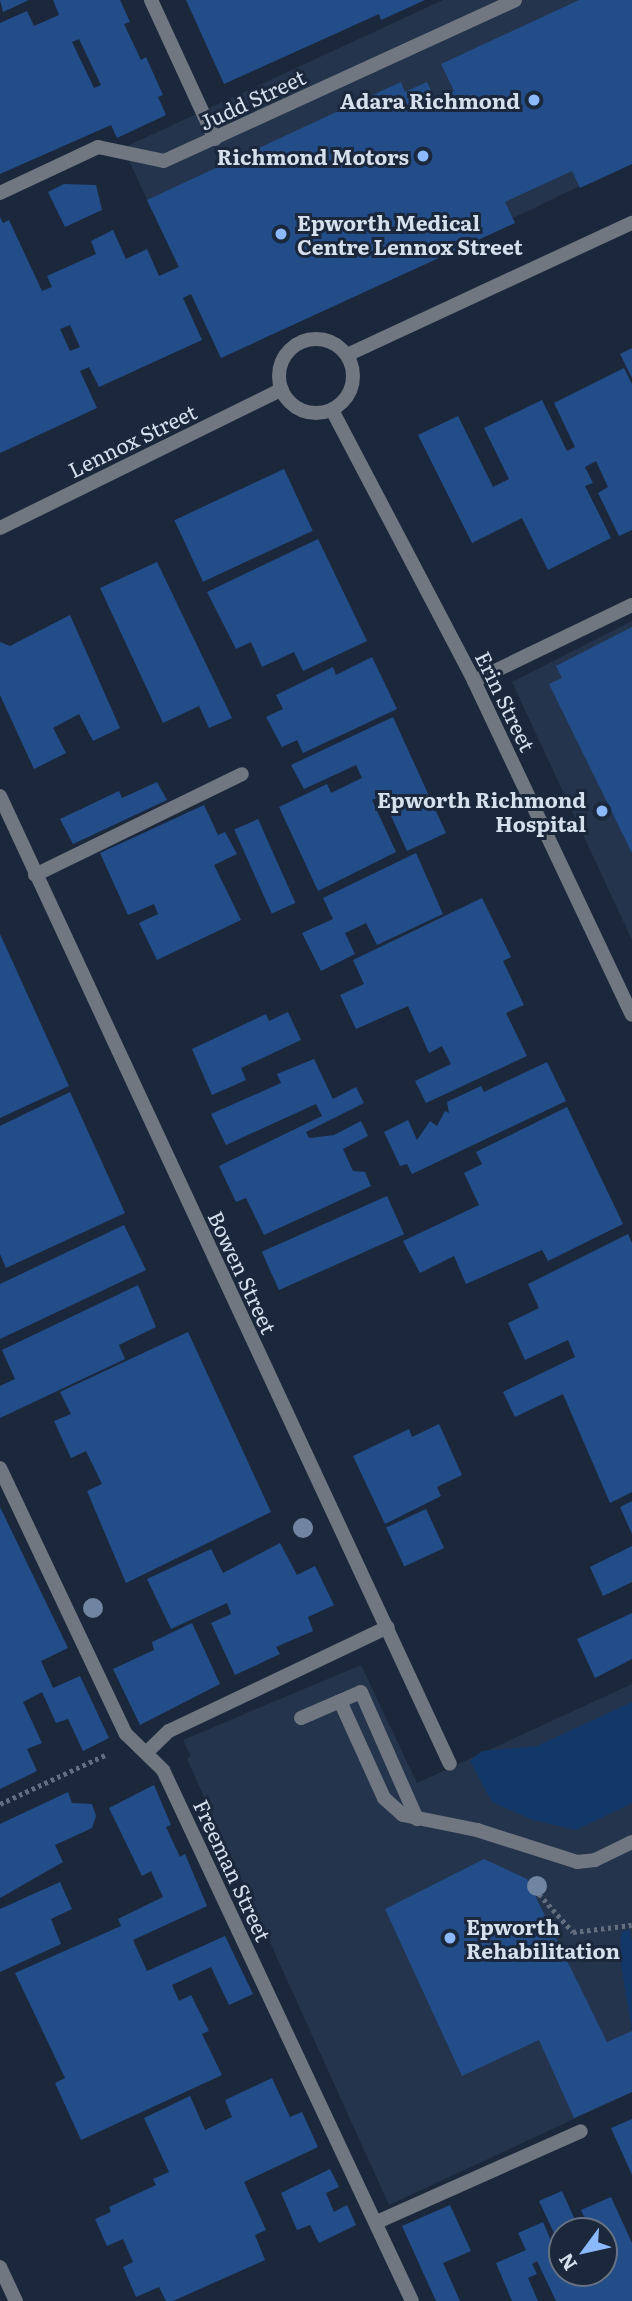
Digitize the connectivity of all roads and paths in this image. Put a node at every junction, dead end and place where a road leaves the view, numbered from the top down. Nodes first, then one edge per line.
1 (151, 0) edge
2 (515, 0) edge
3 (215, 139) junction
4 (0, 193) edge
5 (632, 223) edge
6 (347, 355) junction
7 (282, 389) junction
8 (332, 410) junction
9 (0, 528) edge
10 (632, 605) edge
11 (474, 681) junction
12 (242, 774) dead end
13 (0, 796) edge
14 (35, 875) junction
15 (632, 1016) edge
16 (0, 1468) edge
17 (388, 1627) junction
18 (340, 1701) junction
19 (301, 1718) dead end
20 (134, 1742) junction
21 (146, 1753) junction
22 (450, 1764) dead end
23 (0, 1804) edge
24 (417, 1819) junction
25 (632, 1842) edge
26 (539, 1894) dead end
27 (632, 1925) edge
28 (581, 2131) dead end
29 (377, 2222) junction
30 (0, 2267) edge
31 (16, 2301) edge
32 (412, 2301) edge

1 - 3 street
2 - 3 street, Judd Street
3 - 4 street, Judd Street
5 - 6 street
6 - 7 street
6 - 8 street
7 - 8 street
7 - 9 street, Lennox Street
8 - 11 street, Erin Street
10 - 11 street
11 - 15 street, Erin Street
12 - 14 street
13 - 14 street, Bowen Street
14 - 17 street, Bowen Street
16 - 20 street, Freeman Street
17 - 21 street
17 - 22 street, Bowen Street
18 - 19 street
18 - 24 street
18 - 24 street
20 - 21 street, Freeman Street
20 - 23 path
21 - 29 street, Freeman Street
24 - 25 street
26 - 27 path
28 - 29 street
29 - 32 street, Freeman Street
30 - 31 street

